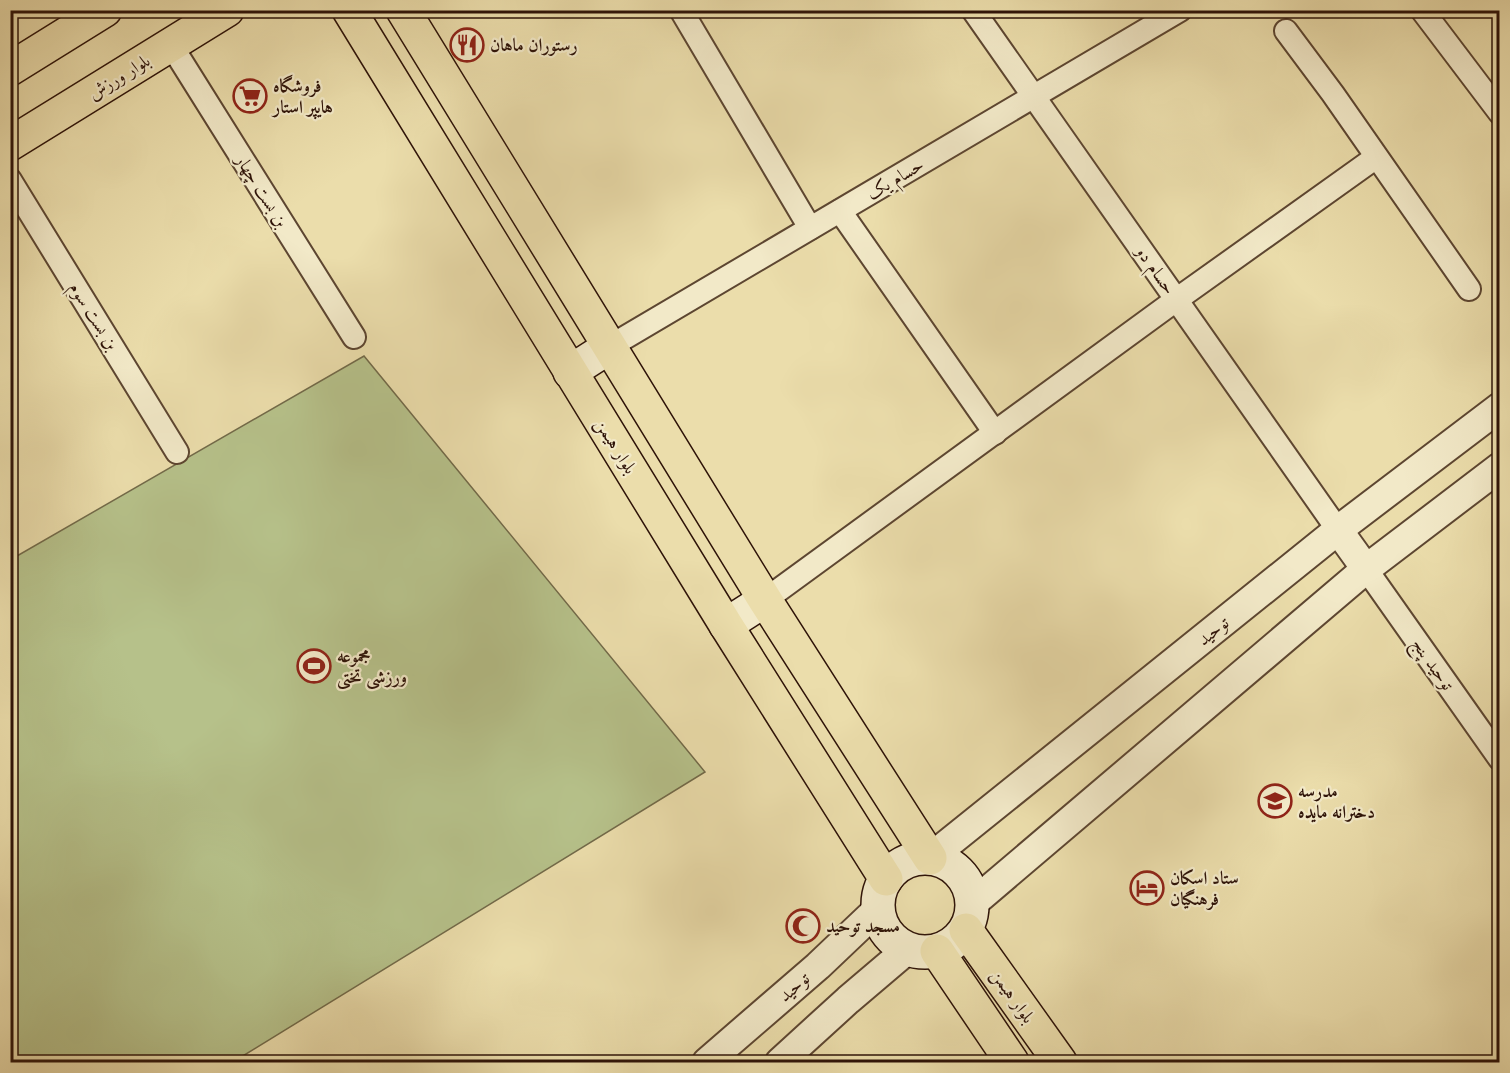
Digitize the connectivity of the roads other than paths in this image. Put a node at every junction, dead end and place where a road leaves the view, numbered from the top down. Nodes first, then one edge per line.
1 (105, 10) edge
2 (226, 10) edge
3 (349, 10) edge
4 (403, 10) edge
5 (681, 10) edge
6 (973, 10) edge
7 (1422, 10) edge
8 (1175, 12) edge
9 (1286, 31) dead end
10 (171, 45) junction
11 (10, 69) edge
12 (1034, 97) junction
13 (1496, 101) edge
14 (10, 144) edge
15 (1375, 158) junction
16 (10, 180) edge
17 (840, 211) junction
18 (810, 228) junction
19 (1468, 290) dead end
20 (1176, 300) junction
21 (354, 337) dead end
22 (609, 347) junction
23 (570, 372) junction
24 (1500, 407) edge
25 (995, 433) junction
26 (177, 452) dead end
27 (1500, 467) edge
28 (1338, 530) junction
29 (1366, 569) junction
30 (765, 600) junction
31 (726, 625) junction
32 (1500, 759) edge
33 (930, 858) junction
34 (882, 894) junction
35 (969, 917) junction
36 (922, 950) junction
37 (818, 966) junction
38 (848, 1000) junction
39 (707, 1062) edge
40 (780, 1062) edge
41 (1012, 1062) edge
42 (1060, 1062) edge

1 - 11 main road
2 - 10 main road, بلوار ورزش
3 - 23 main road, بلوار هیمن
4 - 22 main road
5 - 18 street
6 - 12 street, حسام دو
7 - 13 street
8 - 12 street, حسام یک
9 - 15 street
10 - 14 main road, بلوار ورزش
10 - 21 street, بن بست چهار
12 - 17 street, حسام یک
12 - 20 street, حسام دو
15 - 19 street
15 - 20 street
16 - 26 street, بن بست سوم
17 - 18 street, حسام یک
17 - 25 street
18 - 22 street, حسام یک
20 - 25 street
20 - 28 street, حسام دو
22 - 23 main road
22 - 30 main road
23 - 31 main road, بلوار هیمن
24 - 28 street, توحید
25 - 30 street
27 - 29 street
28 - 29 street
28 - 33 street, توحید
29 - 32 street, توحید پنج
29 - 35 street
30 - 31 main road
30 - 33 main road
31 - 34 main road, بلوار هیمن
33 - 34 main road
33 - 35 main road
34 - 36 main road
34 - 37 street, توحید
35 - 36 main road
35 - 42 main road, بلوار هیمن
36 - 38 street
36 - 41 main road, بلوار هیمن
37 - 38 street
37 - 39 street, توحید
38 - 40 street

